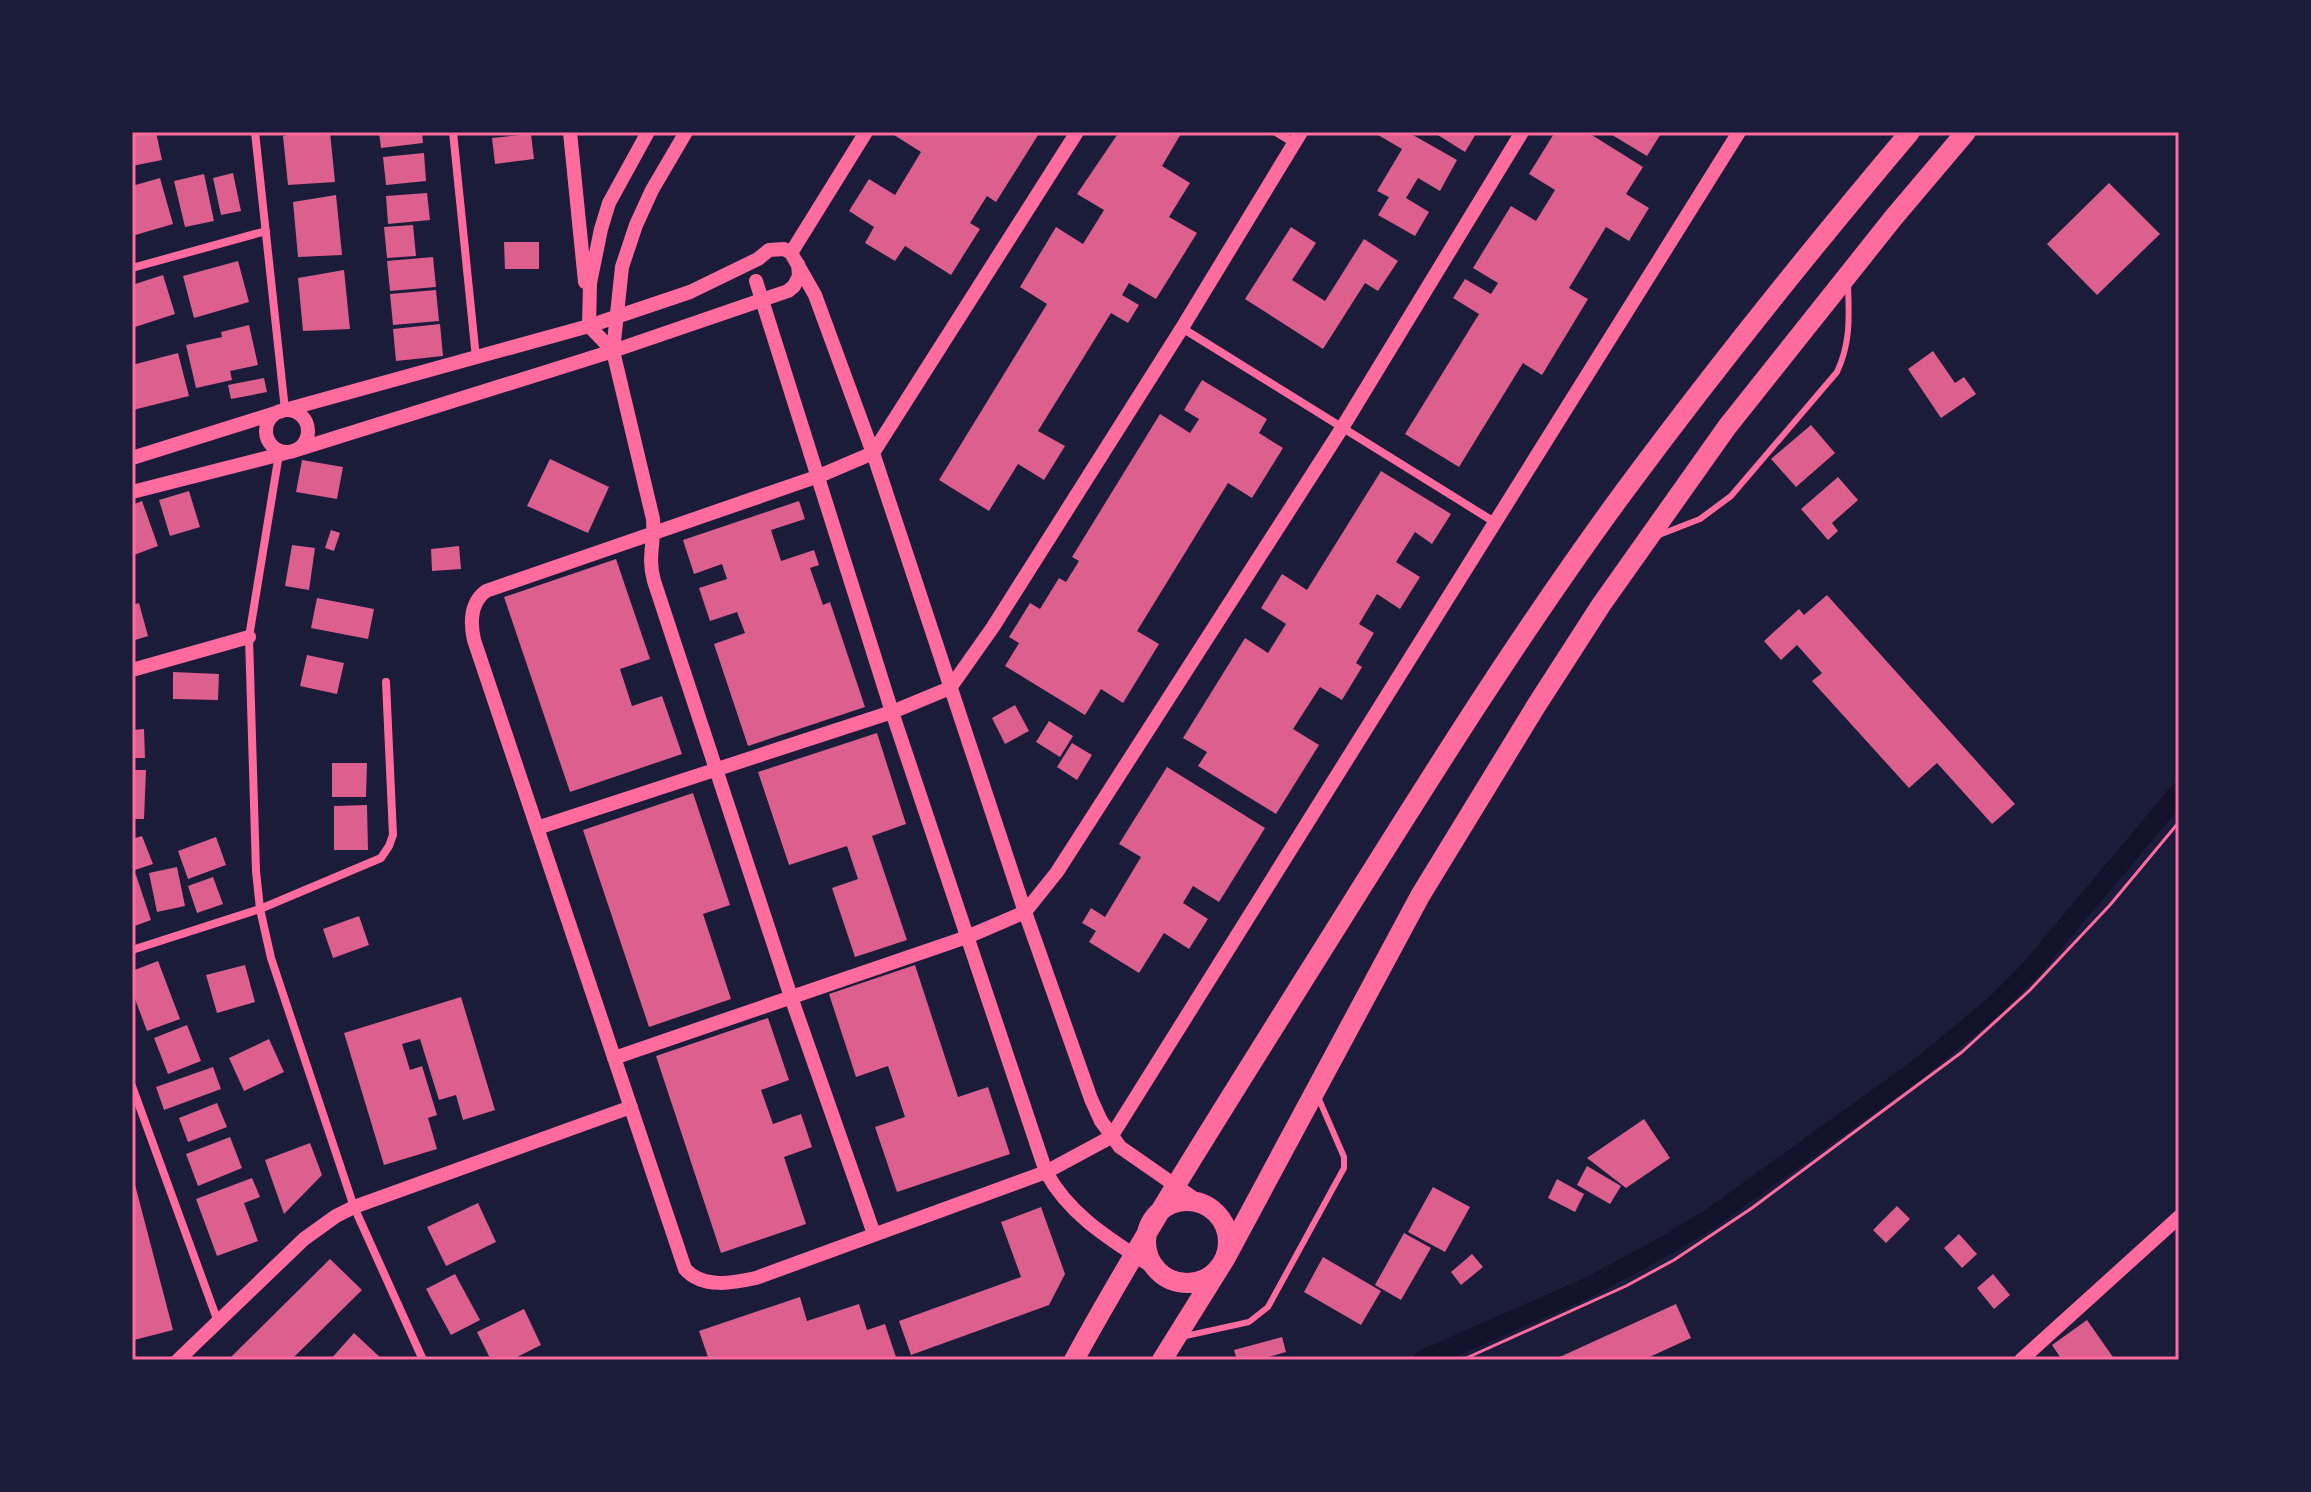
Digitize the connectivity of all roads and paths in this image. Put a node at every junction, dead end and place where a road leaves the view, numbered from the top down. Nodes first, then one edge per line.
1 (255, 132) edge
2 (453, 132) edge
3 (570, 132) edge
4 (648, 132) edge
5 (686, 132) edge
6 (866, 132) edge
7 (1077, 132) edge
8 (1276, 132) edge
9 (1522, 132) edge
10 (1739, 132) edge
11 (1910, 132) edge
12 (1966, 132) edge
13 (1298, 138) edge
14 (266, 231) junction
15 (794, 258) junction
16 (758, 259) junction
17 (132, 268) edge
18 (1848, 274) junction
19 (756, 281) junction
20 (781, 293) junction
21 (762, 300) junction
22 (617, 316) junction
23 (589, 326) junction
24 (1182, 328) junction
25 (613, 351) junction
26 (476, 358) junction
27 (285, 410) junction
28 (1342, 428) junction
29 (286, 453) junction
30 (873, 453) junction
31 (132, 458) edge
32 (819, 476) junction
33 (132, 492) edge
34 (1496, 524) junction
35 (654, 533) junction
36 (1644, 541) junction
37 (249, 637) junction
38 (132, 670) edge
39 (386, 682) dead end
40 (950, 688) junction
41 (892, 712) junction
42 (716, 771) junction
43 (2179, 822) edge
44 (537, 828) junction
45 (260, 909) junction
46 (1025, 912) junction
47 (967, 937) junction
48 (132, 950) edge
49 (791, 997) junction
50 (614, 1058) junction
51 (132, 1086) edge
52 (1315, 1090) junction
53 (631, 1107) junction
54 (136, 1111) edge
55 (1111, 1137) junction
56 (1046, 1172) junction
57 (1175, 1185) junction
58 (1202, 1204) junction
59 (354, 1207) junction
60 (2179, 1217) edge
61 (1153, 1219) junction
62 (874, 1234) junction
63 (1133, 1254) junction
64 (1225, 1259) junction
65 (1157, 1270) junction
66 (218, 1322) junction
67 (1176, 1338) junction
68 (178, 1360) edge
69 (423, 1360) edge
70 (1074, 1360) edge
71 (1162, 1360) edge
72 (1462, 1360) edge
73 (2021, 1360) edge

1 - 14 street
2 - 26 street
3 - 23 street
4 - 23 street
5 - 22 street
6 - 15 street
7 - 30 street
8 - 13 street
9 - 28 street
10 - 34 street
11 - 57 highway
12 - 18 highway
13 - 24 street
14 - 17 street
14 - 27 street
15 - 16 street
15 - 20 street
15 - 30 street
16 - 19 street
16 - 22 street
18 - 36 highway
18 - 36 lane
19 - 20 street
19 - 21 street
20 - 21 street
21 - 25 street
21 - 32 street
22 - 23 street
22 - 25 street
23 - 25 street
23 - 26 street
24 - 28 street
24 - 40 street
25 - 29 street
25 - 35 street
26 - 27 street
27 - 29 street
27 - 29 street
27 - 31 street
28 - 34 street
28 - 46 street
29 - 33 street
29 - 37 street
30 - 32 street
30 - 40 street
32 - 35 street
32 - 41 street
34 - 55 street
35 - 42 street
35 - 44 street
36 - 52 highway
37 - 38 street
37 - 45 street
39 - 45 street
40 - 41 street
40 - 46 street
41 - 42 street
41 - 47 street
42 - 44 street
42 - 49 street
43 - 72 path
44 - 50 street
45 - 48 street
45 - 59 street
46 - 47 street
46 - 55 street
47 - 49 street
47 - 56 street
49 - 50 street
49 - 62 street
50 - 53 street
51 - 54 street
52 - 64 highway
52 - 67 lane
53 - 59 street
53 - 62 street
54 - 66 street
55 - 56 street
55 - 57 street
56 - 62 street
56 - 63 street
57 - 58 street
57 - 61 highway
58 - 61 highway
58 - 64 highway
59 - 66 street
59 - 69 street
60 - 73 street
61 - 63 highway
61 - 65 highway
63 - 65 street
63 - 70 highway
64 - 65 highway
64 - 67 highway
66 - 68 street
67 - 71 highway

